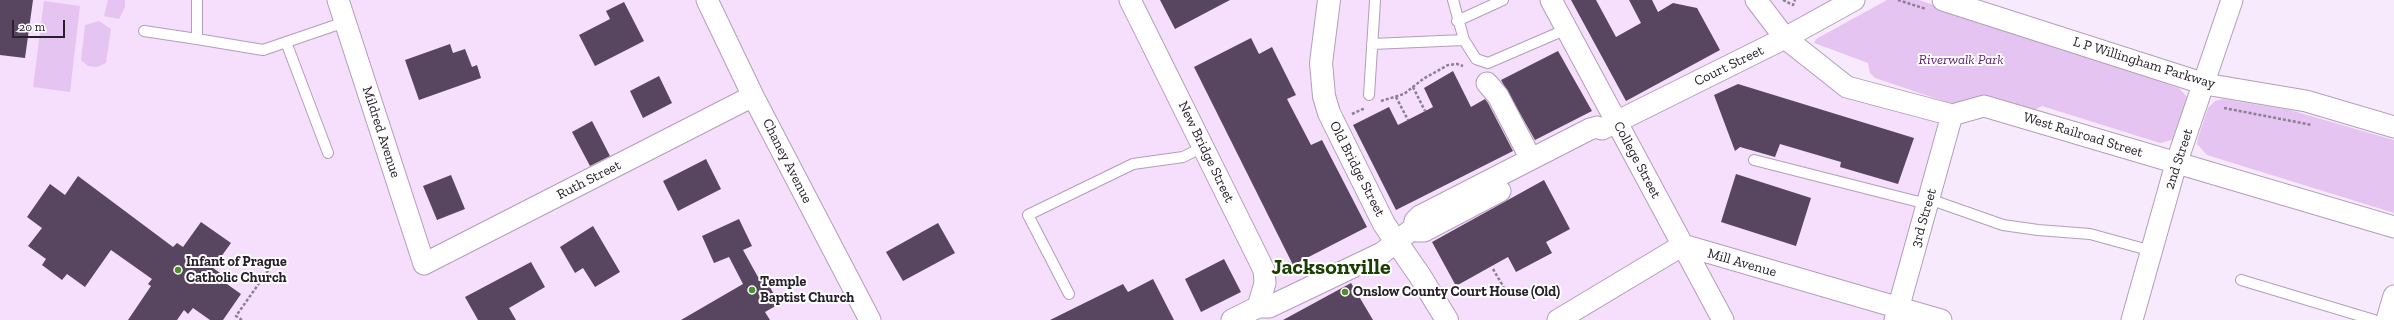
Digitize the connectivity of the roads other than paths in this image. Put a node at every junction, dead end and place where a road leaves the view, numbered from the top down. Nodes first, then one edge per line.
1 (197, 0) edge
2 (338, 0) edge
3 (707, 0) edge
4 (1130, 0) edge
5 (1329, 0) edge
6 (1372, 0) edge
7 (1452, 0) edge
8 (1503, 0) edge
9 (1552, 0) edge
10 (1756, 0) edge
11 (1854, 0) edge
12 (2232, 0) edge
13 (1948, 1) edge
14 (1458, 21) junction
15 (345, 22) junction
16 (1567, 29) junction
17 (144, 31) dead end
18 (1785, 38) junction
19 (196, 39) junction
20 (1464, 40) junction
21 (286, 42) junction
22 (1372, 44) junction
23 (1487, 83) road end
24 (2205, 84) junction
25 (754, 96) junction
26 (1372, 101) road end
27 (1952, 115) junction
28 (1609, 126) junction
29 (2394, 127) edge
30 (1203, 147) junction
31 (328, 153) dead end
32 (1754, 160) dead end
33 (2176, 164) junction
34 (1532, 165) junction
35 (1928, 201) junction
36 (2394, 227) edge
37 (1395, 242) junction
38 (1682, 245) junction
39 (2152, 252) junction
40 (424, 264) joint
41 (2241, 280) dead end
42 (1069, 294) dead end
43 (2394, 296) edge
44 (1258, 308) junction
45 (1897, 314) edge
46 (870, 320) edge
47 (1232, 320) edge
48 (1447, 320) edge
49 (1558, 320) edge
50 (1723, 320) edge
51 (1941, 320) edge
52 (2132, 320) edge
53 (2374, 320) edge
54 (2386, 320) edge

1 - 19 lane
2 - 15 street, Mildred Avenue
3 - 25 street, Chaney Avenue
4 - 30 street, New Bridge Street
5 - 37 main road, Old Bridge Street
6 - 22 lane
7 - 14 lane
8 - 14 lane
9 - 16 street, College Street
10 - 18 street
11 - 18 street, Court Street
12 - 24 street, 2nd Street
13 - 24 street, L P Willingham Parkway
14 - 20 lane
15 - 21 lane
15 - 40 street, Mildred Avenue
16 - 20 lane
16 - 28 street, College Street
17 - 19 lane
18 - 27 street
18 - 28 street, Court Street
19 - 21 lane
20 - 22 lane
21 - 31 lane
22 - 26 lane
23 - 34 street
24 - 29 street, L P Willingham Parkway
24 - 33 street, 2nd Street
25 - 40 street, Ruth Street
25 - 46 street, Chaney Avenue
27 - 33 street, West Railroad Street
27 - 35 street, 3rd Street
28 - 34 street, Court Street
28 - 38 street, College Street
30 - 42 lane
30 - 44 street, New Bridge Street
32 - 35 lane
33 - 36 street, West Railroad Street
33 - 39 street, 2nd Street
34 - 37 street, Court Street
35 - 39 lane
35 - 45 street, 3rd Street
37 - 44 street, Court Street
37 - 48 main road, Old Bridge Street
38 - 45 street, Mill Avenue
38 - 49 street
38 - 50 street, College Street
39 - 52 street, 2nd Street
41 - 53 lane
43 - 54 street
44 - 47 street, Court Street
45 - 51 street, Mill Avenue

